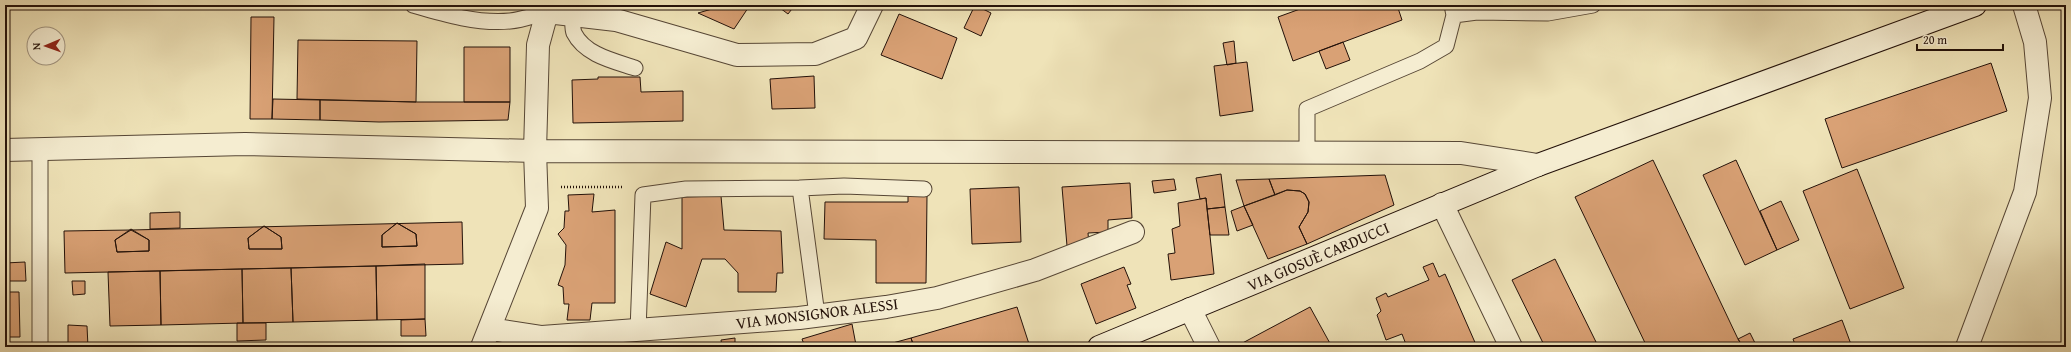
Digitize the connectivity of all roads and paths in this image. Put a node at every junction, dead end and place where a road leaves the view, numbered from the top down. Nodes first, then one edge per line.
1 (412, 5) edge
2 (872, 5) edge
3 (1593, 5) edge
4 (1975, 5) edge
5 (2024, 5) edge
6 (1453, 10) edge
7 (547, 12) junction
8 (573, 15) junction
9 (635, 68) dead end
10 (5, 150) edge
11 (40, 150) junction
12 (535, 151) junction
13 (1307, 153) junction
14 (1538, 165) junction
15 (562, 187) dead end
16 (611, 187) dead end
17 (800, 188) junction
18 (924, 189) dead end
19 (1442, 204) junction
20 (1133, 232) dead end
21 (1190, 309) junction
22 (817, 315) junction
23 (638, 331) junction
24 (486, 338) edge
25 (40, 347) edge
26 (1099, 347) edge
27 (1209, 347) edge
28 (1511, 347) edge
29 (1967, 347) edge

1 - 7 lane
2 - 8 street
3 - 6 lane
4 - 14 street, VIA GIOSUÈ CARDUCCI
5 - 29 street
6 - 13 lane
7 - 8 street
7 - 12 street
8 - 9 lane
10 - 11 street
11 - 12 street
11 - 25 lane
12 - 13 street
12 - 24 street
13 - 14 street
14 - 19 street, VIA GIOSUÈ CARDUCCI
15 - 16 path
17 - 18 lane
17 - 22 lane
17 - 23 lane
19 - 21 street, VIA GIOSUÈ CARDUCCI
19 - 28 street
20 - 22 street, VIA MONSIGNOR ALESSI
21 - 26 street, VIA GIOSUÈ CARDUCCI
21 - 27 street
22 - 23 street, VIA MONSIGNOR ALESSI
23 - 24 street, VIA MONSIGNOR ALESSI

